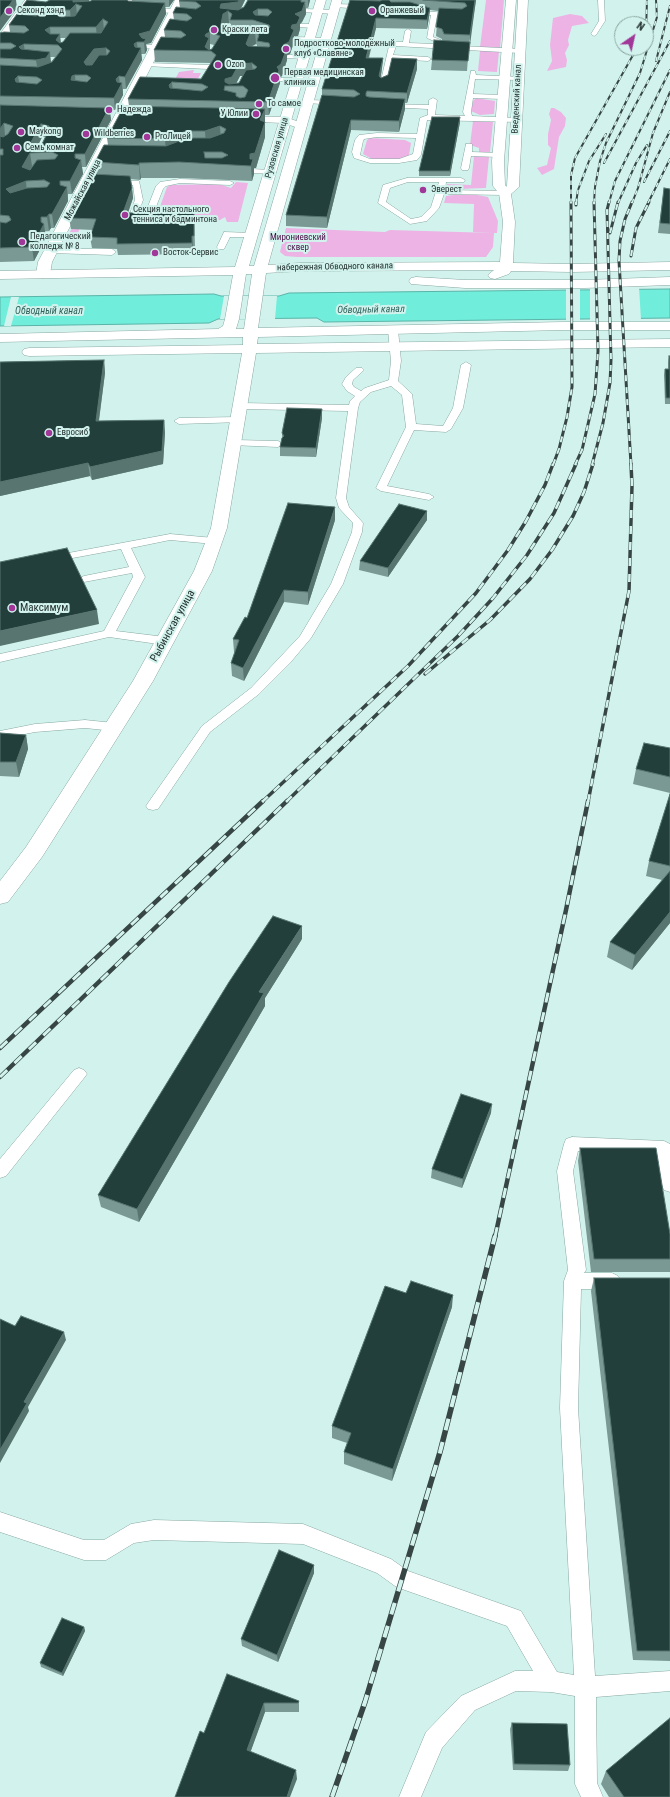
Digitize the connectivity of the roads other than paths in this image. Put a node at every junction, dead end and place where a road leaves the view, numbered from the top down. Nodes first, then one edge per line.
1 (129, 0) edge
2 (180, 0) edge
3 (321, 0) edge
4 (412, 0) edge
5 (511, 0) edge
6 (523, 0) edge
7 (601, 0) edge
8 (28, 6) edge
9 (335, 6) edge
10 (304, 11) edge
11 (317, 12) junction
12 (175, 14) junction
13 (364, 14) edge
14 (434, 14) junction
15 (462, 15) edge
16 (300, 26) edge
17 (313, 26) junction
18 (408, 30) edge
19 (594, 34) dead end
20 (3, 37) edge
21 (295, 39) edge
22 (309, 40) junction
23 (326, 40) junction
24 (465, 42) edge
25 (378, 43) dead end
26 (393, 44) junction
27 (406, 44) junction
28 (439, 44) junction
29 (144, 46) edge
30 (159, 46) junction
31 (507, 50) junction
32 (520, 51) junction
33 (288, 57) edge
34 (390, 57) junction
35 (304, 58) junction
36 (428, 59) dead end
37 (145, 62) junction
38 (504, 78) junction
39 (518, 78) junction
40 (280, 80) edge
41 (297, 80) junction
42 (383, 85) edge
43 (200, 90) edge
44 (469, 96) junction
45 (502, 97) junction
46 (308, 102) junction
47 (346, 103) edge
48 (376, 105) edge
49 (107, 116) edge
50 (121, 116) junction
51 (137, 116) edge
52 (431, 117) junction
53 (221, 118) edge
54 (469, 118) junction
55 (500, 120) junction
56 (516, 120) junction
57 (284, 126) junction
58 (301, 126) junction
59 (102, 127) edge
60 (120, 127) junction
61 (269, 131) dead end
62 (420, 136) junction
63 (498, 155) junction
64 (465, 168) dead end
65 (255, 171) edge
66 (270, 172) junction
67 (105, 180) edge
68 (442, 180) junction
69 (461, 180) dead end
70 (230, 183) edge
71 (442, 192) junction
72 (505, 193) junction
73 (252, 235) junction
74 (221, 247) dead end
75 (51, 251) junction
76 (112, 252) edge
77 (670, 266) edge
78 (506, 267) junction
79 (260, 268) junction
80 (0, 274) edge
81 (43, 274) junction
82 (670, 274) edge
83 (416, 280) junction
84 (400, 281) dead end
85 (670, 281) edge
86 (272, 282) dead end
87 (238, 283) junction
88 (0, 286) edge
89 (257, 289) junction
90 (251, 326) junction
91 (670, 326) edge
92 (393, 330) junction
93 (220, 334) junction
94 (0, 338) edge
95 (670, 343) edge
96 (395, 346) junction
97 (249, 349) junction
98 (12, 353) dead end
99 (466, 364) dead end
100 (359, 370) dead end
101 (393, 382) junction
102 (361, 395) junction
103 (352, 408) junction
104 (240, 413) junction
105 (179, 421) dead end
106 (411, 427) junction
107 (235, 443) junction
108 (278, 444) dead end
109 (428, 497) dead end
110 (214, 540) junction
111 (124, 545) junction
112 (42, 561) edge
113 (135, 569) junction
114 (84, 579) edge
115 (109, 633) junction
116 (165, 641) junction
117 (0, 658) edge
118 (114, 727) junction
119 (0, 735) edge
120 (153, 806) dead end
121 (0, 896) edge
122 (79, 1074) dead end
123 (0, 1171) edge
124 (670, 1185) edge
125 (573, 1281) junction
126 (625, 1281) edge
127 (0, 1522) edge
128 (670, 1681) edge
129 (551, 1682) junction
130 (585, 1687) junction
131 (410, 1797) edge
132 (592, 1797) edge

1 - 12 lane
2 - 12 street, Можайская улица
3 - 11 street, Рузовская улица
4 - 14 lane
5 - 31 street, Введенский канал
6 - 32 street, Введенский канал
7 - 19 lane
8 - 20 street
9 - 11 lane
9 - 13 lane
9 - 23 street, Рузовская улица
10 - 11 lane
11 - 17 street, Рузовская улица
12 - 30 street, Можайская улица
14 - 15 lane
14 - 28 lane
16 - 17 lane
17 - 22 street, Рузовская улица
18 - 27 lane
21 - 22 lane
22 - 23 lane
22 - 35 street, Рузовская улица
23 - 46 street, Рузовская улица
24 - 28 lane
25 - 26 lane
26 - 27 lane
26 - 34 lane
27 - 28 lane
28 - 31 lane
29 - 30 lane
30 - 37 street, Можайская улица
31 - 32 lane
31 - 38 street, Введенский канал
32 - 39 street, Введенский канал
33 - 35 lane
34 - 36 lane
34 - 42 lane
35 - 41 street, Рузовская улица
37 - 43 lane
37 - 50 street, Можайская улица
38 - 39 lane
38 - 44 lane
38 - 45 street, Введенский канал
39 - 56 street, Введенский канал
40 - 41 lane
41 - 57 street, Рузовская улица
44 - 45 lane
44 - 54 lane
45 - 55 street, Введенский канал
46 - 47 lane
46 - 58 street, Рузовская улица
48 - 52 lane
49 - 50 street
50 - 51 street
50 - 60 street, Можайская улица
52 - 54 lane
52 - 62 lane
53 - 57 street
54 - 55 lane
55 - 56 lane
55 - 63 street, Введенский канал
56 - 72 street, Введенский канал
57 - 58 street
57 - 61 street
57 - 66 street, Рузовская улица
58 - 79 street, Рузовская улица
59 - 60 street
60 - 75 street, Можайская улица
62 - 62 lane
63 - 64 lane
63 - 72 street, Введенский канал
65 - 66 lane
66 - 73 street, Рузовская улица
67 - 70 lane
68 - 69 lane
68 - 71 lane
68 - 71 lane
71 - 72 lane
72 - 78 street, Введенский канал
73 - 74 lane
73 - 87 street, Рузовская улица
75 - 76 lane
75 - 81 street, Можайская улица
77 - 78 street, набережная Обводного канала
78 - 79 street, набережная Обводного канала
78 - 83 street
79 - 87 street, набережная Обводного канала
79 - 89 street, Рузовская улица
80 - 81 street, набережная Обводного канала
81 - 87 street, набережная Обводного канала
82 - 83 street, набережная Обводного канала
83 - 84 street, набережная Обводного канала
83 - 85 street, набережная Обводного канала
86 - 89 street, набережная Обводного канала
87 - 88 street, набережная Обводного канала
87 - 89 street, набережная Обводного канала
87 - 93 street, Рузовская улица
89 - 90 street, Рузовская улица
90 - 92 street
90 - 93 street
90 - 97 street, Рыбинская улица
91 - 92 street
92 - 96 lane
93 - 94 street
95 - 96 street
96 - 97 street
96 - 101 lane
97 - 98 street
97 - 104 street, Рыбинская улица
99 - 106 lane
100 - 102 lane
101 - 102 lane
101 - 106 lane
102 - 103 lane
103 - 104 lane
103 - 120 lane
104 - 105 lane
104 - 107 street, Рыбинская улица
106 - 109 lane
107 - 108 lane
107 - 110 street, Рыбинская улица
110 - 111 lane
110 - 116 street, Рыбинская улица
111 - 112 lane
111 - 113 lane
113 - 114 lane
113 - 115 lane
115 - 116 lane
115 - 117 lane
116 - 118 street, Рыбинская улица
118 - 119 lane
118 - 121 street, Рыбинская улица
122 - 123 lane
124 - 125 lane
125 - 126 lane
125 - 130 lane
127 - 129 lane
128 - 130 lane
129 - 130 lane
129 - 131 lane
130 - 132 lane

